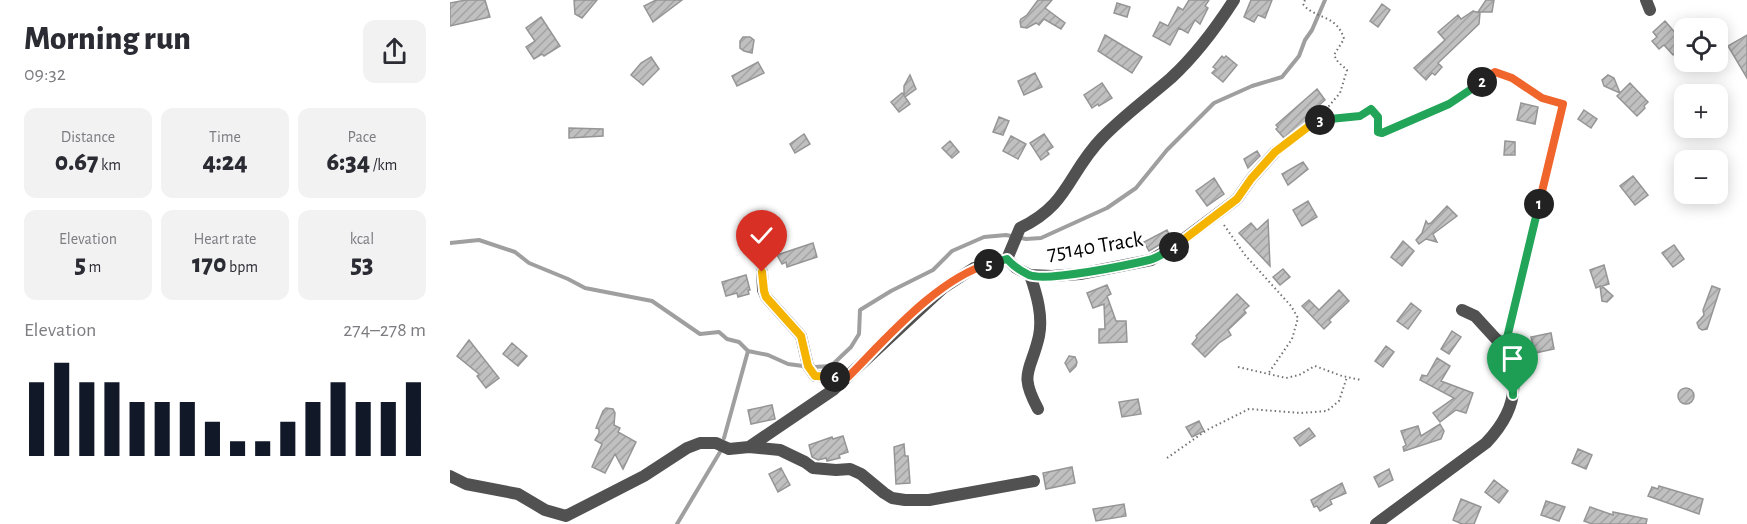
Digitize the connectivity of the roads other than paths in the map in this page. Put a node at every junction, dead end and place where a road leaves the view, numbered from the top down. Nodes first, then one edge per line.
1 (1234, 0) edge
2 (1275, 152) road end
3 (1007, 259) junction
4 (762, 272) dead end
5 (1030, 275) junction
6 (1462, 310) dead end
7 (848, 377) junction
8 (1038, 409) dead end
9 (749, 447) junction
10 (450, 476) edge
11 (1034, 481) dead end
12 (1376, 524) edge

1 - 3 street, 75140 Track
2 - 5 street, 75140 Track
3 - 5 street, 75140 Track
3 - 7 street
4 - 7 street
5 - 8 street
6 - 12 street
7 - 9 street
9 - 10 street
9 - 11 street

